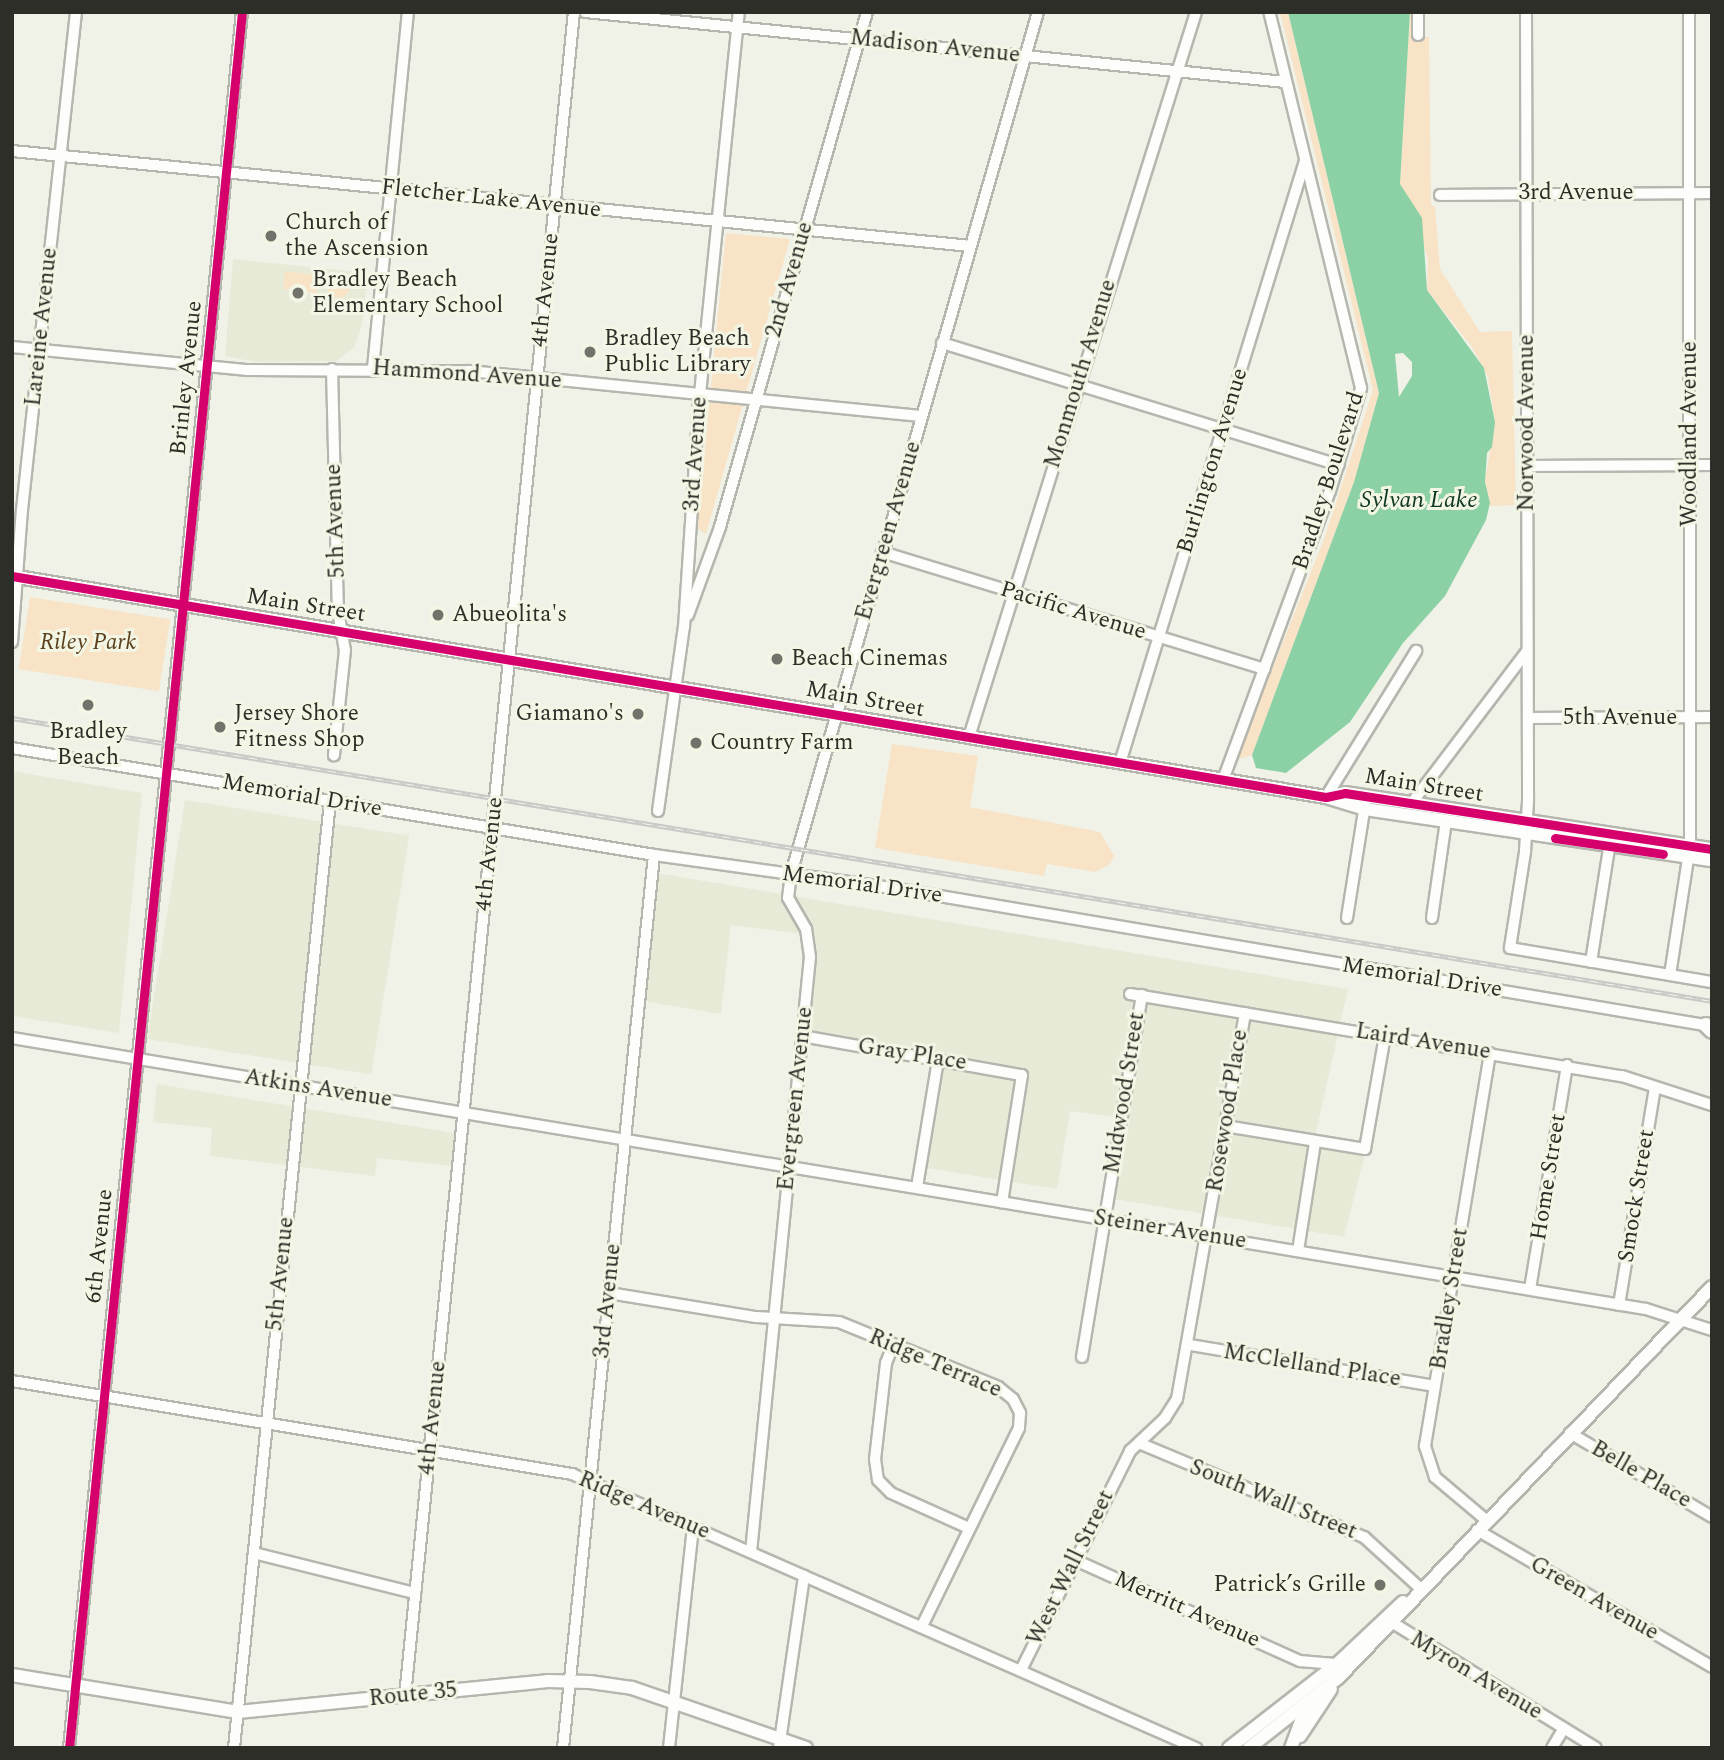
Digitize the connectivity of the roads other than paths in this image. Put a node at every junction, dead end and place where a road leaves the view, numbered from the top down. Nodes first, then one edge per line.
1 (76, 12) edge
2 (242, 12) edge
3 (408, 12) edge
4 (574, 12) edge
5 (585, 12) edge
6 (739, 12) edge
7 (867, 12) edge
8 (1038, 12) edge
9 (1196, 12) edge
10 (1269, 12) edge
11 (1418, 12) edge
12 (1526, 12) edge
13 (1689, 12) edge
14 (738, 27) junction
15 (1418, 35) dead end
16 (859, 40) junction
17 (1026, 56) junction
18 (1178, 71) junction
19 (1285, 82) junction
20 (12, 151) edge
21 (60, 156) junction
22 (1305, 160) junction
23 (227, 172) junction
24 (391, 189) junction
25 (1526, 193) junction
26 (1689, 193) junction
27 (1712, 193) edge
28 (1440, 195) dead end
29 (555, 206) junction
30 (718, 222) junction
31 (804, 231) junction
32 (970, 246) junction
33 (942, 343) junction
34 (12, 347) edge
35 (40, 350) junction
36 (207, 366) junction
37 (373, 368) junction
38 (332, 369) junction
39 (537, 378) junction
40 (1078, 385) junction
41 (700, 394) junction
42 (756, 400) junction
43 (921, 416) junction
44 (1223, 430) junction
45 (1339, 465) junction
46 (1690, 465) junction
47 (1712, 465) edge
48 (1527, 466) junction
49 (882, 552) junction
50 (15, 577) edge
51 (1014, 592) junction
52 (183, 605) junction
53 (684, 626) junction
54 (341, 631) junction
55 (1158, 636) junction
56 (12, 642) edge
57 (1416, 651) dead end
58 (1527, 651) junction
59 (509, 660) junction
60 (1264, 669) junction
61 (672, 687) junction
62 (836, 715) junction
63 (1712, 717) edge
64 (1528, 718) junction
65 (1690, 718) junction
66 (969, 737) junction
67 (169, 747) joint
68 (12, 748) edge
69 (334, 755) dead end
70 (1120, 762) junction
71 (166, 773) junction
72 (1223, 780) junction
73 (1326, 797) junction
74 (330, 801) junction
75 (1366, 803) junction
76 (1411, 804) junction
77 (658, 811) dead end
78 (1446, 821) junction
79 (493, 828) junction
80 (1527, 828) junction
81 (1609, 848) junction
82 (1712, 849) edge
83 (1690, 851) junction
84 (653, 855) junction
85 (1712, 860) edge
86 (791, 874) junction
87 (1347, 918) dead end
88 (1432, 918) dead end
89 (1591, 962) junction
90 (1670, 975) junction
91 (1712, 982) edge
92 (1130, 994) dead end
93 (1142, 995) junction
94 (1245, 1013) junction
95 (1710, 1027) edge
96 (802, 1036) junction
97 (1385, 1036) junction
98 (12, 1038) edge
99 (1490, 1053) junction
100 (138, 1059) junction
101 (938, 1060) junction
102 (1567, 1065) junction
103 (301, 1086) junction
104 (1655, 1088) junction
105 (1712, 1105) edge
106 (463, 1112) junction
107 (1225, 1126) junction
108 (625, 1139) junction
109 (1315, 1142) junction
110 (789, 1167) junction
111 (917, 1187) junction
112 (1002, 1202) junction
113 (1105, 1219) junction
114 (1208, 1236) junction
115 (1298, 1251) junction
116 (1453, 1277) junction
117 (1712, 1287) edge
118 (1530, 1289) junction
119 (609, 1293) junction
120 (1619, 1304) junction
121 (774, 1317) junction
122 (1683, 1318) junction
123 (1712, 1330) edge
124 (893, 1345) junction
125 (1189, 1345) junction
126 (1082, 1357) dead end
127 (12, 1381) edge
128 (1435, 1385) junction
129 (104, 1396) junction
130 (267, 1424) junction
131 (1570, 1433) junction
132 (1139, 1443) junction
133 (430, 1451) junction
134 (590, 1481) junction
135 (1712, 1517) edge
136 (1486, 1520) junction
137 (693, 1526) junction
138 (969, 1528) junction
139 (1477, 1530) junction
140 (751, 1552) junction
141 (254, 1553) junction
142 (1074, 1560) junction
143 (804, 1576) junction
144 (1420, 1588) junction
145 (415, 1593) junction
146 (1392, 1623) junction
147 (922, 1626) junction
148 (1300, 1661) junction
149 (1338, 1663) junction
150 (1712, 1667) edge
151 (1021, 1670) junction
152 (12, 1675) edge
153 (1338, 1678) junction
154 (569, 1682) junction
155 (75, 1686) junction
156 (1309, 1687) junction
157 (405, 1696) junction
158 (673, 1702) junction
159 (1307, 1704) junction
160 (238, 1712) junction
161 (1564, 1728) junction
162 (780, 1744) edge
163 (69, 1748) edge
164 (234, 1748) edge
165 (563, 1748) edge
166 (669, 1748) edge
167 (806, 1748) edge
168 (1196, 1748) edge
169 (1229, 1748) edge
170 (1249, 1748) edge
171 (1292, 1748) edge
172 (1552, 1748) edge
173 (1597, 1748) edge

1 - 21 street, Lareine Avenue
2 - 23 street, Brinley Avenue
3 - 24 street
4 - 29 street, 4th Avenue
5 - 14 street, Madison Avenue
6 - 14 street, 3rd Avenue
7 - 16 street, 2nd Avenue
8 - 17 street, Evergreen Avenue
9 - 18 street, Monmouth Avenue
10 - 19 street, Bradley Boulevard
11 - 15 street
12 - 25 street, Norwood Avenue
13 - 26 street, Woodland Avenue
14 - 16 street, Madison Avenue
14 - 30 street, 3rd Avenue
16 - 17 street, Madison Avenue
16 - 31 street, 2nd Avenue
17 - 18 street, Madison Avenue
17 - 32 street, Evergreen Avenue
18 - 19 street, Madison Avenue
18 - 40 street, Monmouth Avenue
19 - 22 street, Bradley Boulevard
20 - 21 street, Fletcher Lake Avenue
21 - 23 street, Fletcher Lake Avenue
21 - 35 street, Lareine Avenue
22 - 44 street, Burlington Avenue
22 - 45 street, Bradley Boulevard
23 - 24 street, Fletcher Lake Avenue
23 - 36 street, Brinley Avenue
24 - 29 street, Fletcher Lake Avenue
24 - 37 street
25 - 26 street, 3rd Avenue
25 - 28 street, 3rd Avenue
25 - 48 street, Norwood Avenue
26 - 27 street, 3rd Avenue
26 - 46 street, Woodland Avenue
29 - 30 street, Fletcher Lake Avenue
29 - 39 street, 4th Avenue
30 - 31 street, Fletcher Lake Avenue
30 - 41 street, 3rd Avenue
31 - 32 street, Fletcher Lake Avenue
31 - 42 street, 2nd Avenue
32 - 33 street, Evergreen Avenue
33 - 40 street
33 - 43 street, Evergreen Avenue
34 - 35 street, Hammond Avenue
35 - 36 street, Hammond Avenue
35 - 50 street, Lareine Avenue
36 - 38 street, Hammond Avenue
36 - 52 street, Brinley Avenue
37 - 38 street, Hammond Avenue
37 - 39 street, Hammond Avenue
38 - 54 street, 5th Avenue
39 - 41 street, Hammond Avenue
39 - 59 street, 4th Avenue
40 - 44 street
40 - 51 street, Monmouth Avenue
41 - 42 street, Hammond Avenue
41 - 53 street, 3rd Avenue
42 - 43 street, Hammond Avenue
42 - 53 street, 2nd Avenue
43 - 49 street, Evergreen Avenue
44 - 45 street
44 - 55 street, Burlington Avenue
45 - 60 street, Bradley Boulevard
46 - 47 street
46 - 48 street
46 - 65 street, Woodland Avenue
48 - 58 street, Norwood Avenue
49 - 51 street, Pacific Avenue
49 - 62 street, Evergreen Avenue
50 - 52 main road, Main Street
50 - 56 street, Lareine Avenue
51 - 55 street, Pacific Avenue
51 - 66 street, Monmouth Avenue
52 - 54 main road, Main Street
52 - 67 street, Brinley Avenue
53 - 61 street, 3rd Avenue
54 - 59 main road, Main Street
54 - 69 street, 5th Avenue
55 - 60 street, Pacific Avenue
55 - 70 street, Burlington Avenue
57 - 73 street
58 - 64 street, Norwood Avenue
58 - 76 street
59 - 61 main road, Main Street
59 - 79 street, 4th Avenue
60 - 72 street, Bradley Boulevard
61 - 62 main road, Main Street
61 - 77 street, 3rd Avenue
62 - 66 main road, Main Street
62 - 86 street, Evergreen Avenue
63 - 65 street, 5th Avenue
64 - 65 street, 5th Avenue
64 - 80 street, Norwood Avenue
65 - 83 street, Woodland Avenue
66 - 70 main road, Main Street
67 - 71 street, 6th Avenue
68 - 71 street, Memorial Drive
70 - 72 main road, Main Street
71 - 74 street, Memorial Drive
71 - 100 street, 6th Avenue
72 - 73 main road, Main Street
73 - 75 main road, Main Street
74 - 79 street, Memorial Drive
74 - 103 street, 5th Avenue
75 - 76 main road, Main Street
75 - 78 main road, Main Street
75 - 87 street
76 - 80 main road, Main Street
78 - 80 main road, Main Street
78 - 88 street
79 - 84 street, Memorial Drive
79 - 106 street, 4th Avenue
80 - 81 main road, Main Street
80 - 83 main road, Main Street
80 - 89 street, Norwood Avenue
81 - 83 main road, Main Street
81 - 89 street
82 - 83 main road, Main Street
83 - 85 main road, Main Street
83 - 90 street, Woodland Avenue
84 - 86 street, Memorial Drive
84 - 108 street, 3rd Avenue
86 - 95 street, Memorial Drive
86 - 96 street, Evergreen Avenue
89 - 90 street
90 - 91 street
92 - 93 street, Laird Avenue
93 - 94 street, Laird Avenue
93 - 113 street, Midwood Street
94 - 97 street, Laird Avenue
94 - 107 street, Rosewood Place
96 - 101 street, Gray Place
96 - 110 street, Evergreen Avenue
97 - 99 street, Laird Avenue
97 - 109 street
98 - 100 street, Atkins Avenue
99 - 102 street, Laird Avenue
99 - 116 street, Bradley Street
100 - 103 street, Atkins Avenue
100 - 129 street, 6th Avenue
101 - 111 street
101 - 112 street, Gray Place
102 - 104 street, Laird Avenue
102 - 118 street, Home Street
103 - 106 street, Atkins Avenue
103 - 130 street, 5th Avenue
104 - 105 street, Laird Avenue
104 - 120 street, Smock Street
106 - 108 street, Atkins Avenue
106 - 133 street, 4th Avenue
107 - 109 street
107 - 114 street, Rosewood Place
108 - 110 street, Steiner Avenue
108 - 119 street, 3rd Avenue
109 - 115 street
110 - 111 street, Steiner Avenue
110 - 121 street, Evergreen Avenue
111 - 112 street, Steiner Avenue
112 - 113 street, Steiner Avenue
113 - 114 street, Steiner Avenue
113 - 126 street, Midwood Street
114 - 115 street, Steiner Avenue
114 - 125 street, Rosewood Place
115 - 116 street, Steiner Avenue
116 - 118 street, Steiner Avenue
116 - 128 street, Bradley Street
117 - 122 main road
118 - 120 street, Steiner Avenue
119 - 121 street, Ridge Terrace
119 - 134 street, 3rd Avenue
120 - 122 street, Steiner Avenue
121 - 124 street, Ridge Terrace
121 - 140 street, Evergreen Avenue
122 - 123 street, Steiner Avenue
122 - 131 main road
124 - 138 street
124 - 138 street, Ridge Terrace
125 - 128 street, McClelland Place
125 - 132 street, Rosewood Place
127 - 129 street, Ridge Avenue
128 - 136 street, Bradley Street
129 - 130 street, Ridge Avenue
129 - 155 street, 6th Avenue
130 - 133 street, Ridge Avenue
130 - 141 street, 5th Avenue
131 - 135 street, Belle Place
131 - 136 main road
132 - 142 street, West Wall Street
132 - 144 street, South Wall Street
133 - 134 street, Ridge Avenue
133 - 145 street, 4th Avenue
134 - 137 street, Ridge Avenue
134 - 154 street, 3rd Avenue
136 - 139 main road
137 - 140 street, Ridge Avenue
137 - 158 street
138 - 147 street, Ridge Terrace
139 - 144 main road
139 - 150 street, Green Avenue
140 - 143 street, Ridge Avenue
141 - 145 street
141 - 160 street, 5th Avenue
142 - 148 street, Merritt Avenue
142 - 151 street, West Wall Street
143 - 147 street, Ridge Avenue
143 - 162 street
144 - 146 main road
144 - 149 main road
145 - 157 street, 4th Avenue
146 - 153 main road
146 - 161 street, Myron Avenue
147 - 151 street, Ridge Avenue
148 - 149 street, Merritt Avenue
148 - 156 street
149 - 156 main road
149 - 159 main road
151 - 168 street, Ridge Avenue
152 - 155 main road, Route 35
153 - 159 main road
153 - 171 main road
154 - 157 main road, Route 35
154 - 158 main road, Route 35
154 - 165 street, 3rd Avenue
155 - 160 main road, Route 35
155 - 163 street, 6th Avenue
156 - 169 main road
157 - 160 main road, Route 35
158 - 162 main road, Route 35
158 - 166 street
159 - 170 main road
159 - 171 main road
160 - 164 street, 5th Avenue
161 - 172 street
161 - 173 street, Myron Avenue
162 - 167 main road, Route 35

